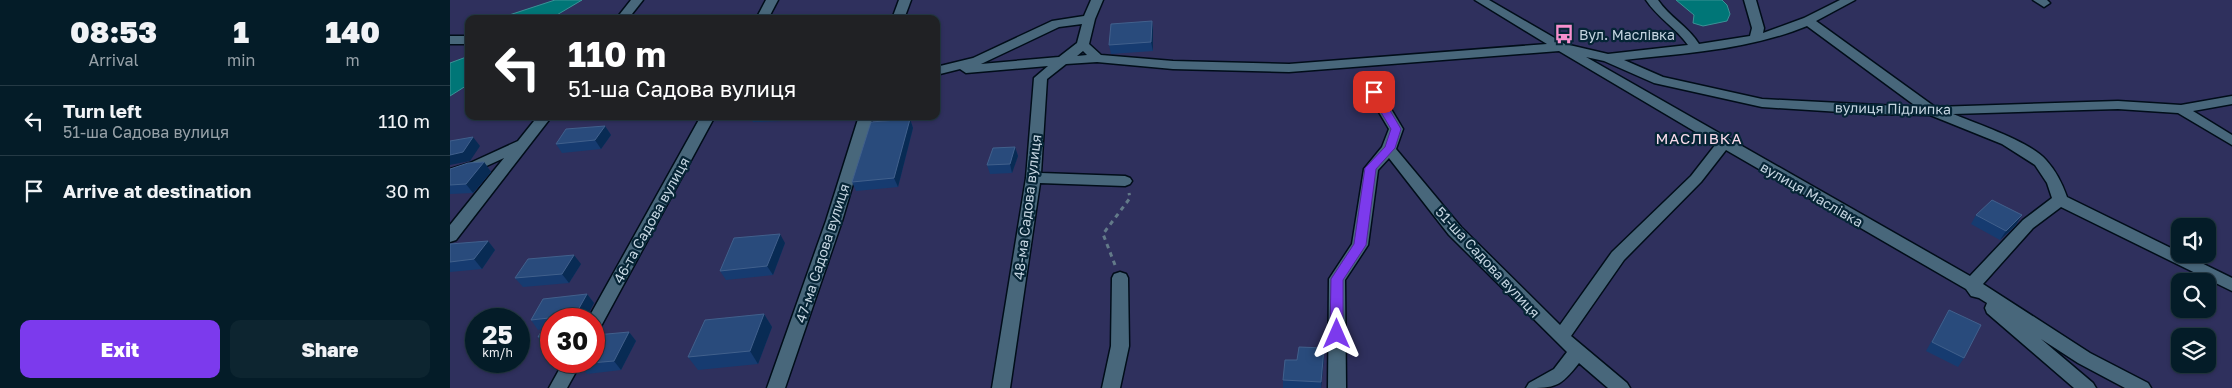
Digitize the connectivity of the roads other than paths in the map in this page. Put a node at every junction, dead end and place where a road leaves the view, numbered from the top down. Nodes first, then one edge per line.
1 (636, 0) edge
2 (772, 0) edge
3 (905, 0) edge
4 (1095, 0) edge
5 (1481, 0) edge
6 (1652, 0) edge
7 (1750, 0) edge
8 (1849, 0) edge
9 (625, 15) edge
10 (764, 15) edge
11 (899, 15) edge
12 (1089, 19) junction
13 (1808, 22) junction
14 (1756, 39) junction
15 (450, 40) edge
16 (465, 40) edge
17 (1083, 45) junction
18 (1562, 47) junction
19 (1695, 47) junction
20 (1097, 58) junction
21 (1608, 58) junction
22 (1061, 62) junction
23 (940, 71) edge
24 (940, 72) edge
25 (1374, 92) dead end
26 (2232, 100) edge
27 (2181, 109) junction
28 (1932, 110) junction
29 (542, 120) edge
30 (706, 120) edge
31 (865, 120) edge
32 (2232, 141) edge
33 (525, 142) junction
34 (1724, 143) junction
35 (1390, 148) junction
36 (450, 174) edge
37 (1033, 178) junction
38 (1125, 181) road end
39 (2060, 200) junction
40 (450, 236) edge
41 (1120, 278) road end
42 (1972, 285) junction
43 (2232, 285) edge
44 (602, 308) edge
45 (1561, 338) junction
46 (1578, 352) junction
47 (566, 373) edge
48 (2114, 373) junction
49 (558, 388) edge
50 (776, 388) edge
51 (1001, 388) edge
52 (1111, 388) edge
53 (1337, 388) edge
54 (1535, 388) edge
55 (1622, 388) edge
56 (2088, 388) edge
57 (2095, 388) edge
58 (2142, 388) edge

1 - 9 street
2 - 10 street
3 - 11 street
4 - 12 street
5 - 18 street, вулиця Маслівка
6 - 19 street
7 - 14 street
8 - 13 street
12 - 17 street
12 - 23 street
13 - 14 street
13 - 28 street
14 - 19 street
15 - 16 street
17 - 20 street
17 - 22 street, 48-ма Садова вулиця
18 - 20 street
18 - 21 street, вулиця Підлипка
18 - 34 street, вулиця Маслівка
19 - 21 street
20 - 22 street
21 - 28 street, вулиця Підлипка
22 - 24 street
22 - 37 street, 48-ма Садова вулиця
25 - 35 street
26 - 27 street, вулиця Підлипка
27 - 28 street, вулиця Підлипка
27 - 32 street
28 - 39 street
29 - 33 street
30 - 44 street, 46-та Садова вулиця
31 - 50 street, 47-ма Садова вулиця
33 - 36 street
33 - 40 street
34 - 42 street, вулиця Маслівка
34 - 45 street
35 - 45 street, 51-ша Садова вулиця
35 - 53 street
37 - 38 street
37 - 51 street, 48-ма Садова вулиця
39 - 42 street
39 - 43 street
41 - 52 street
42 - 48 street, вулиця Маслівка
42 - 56 street
45 - 46 street, 51-ша Садова вулиця
46 - 54 street
46 - 55 street, 51-ша Садова вулиця
47 - 49 street
48 - 57 street
48 - 58 street, вулиця Маслівка

